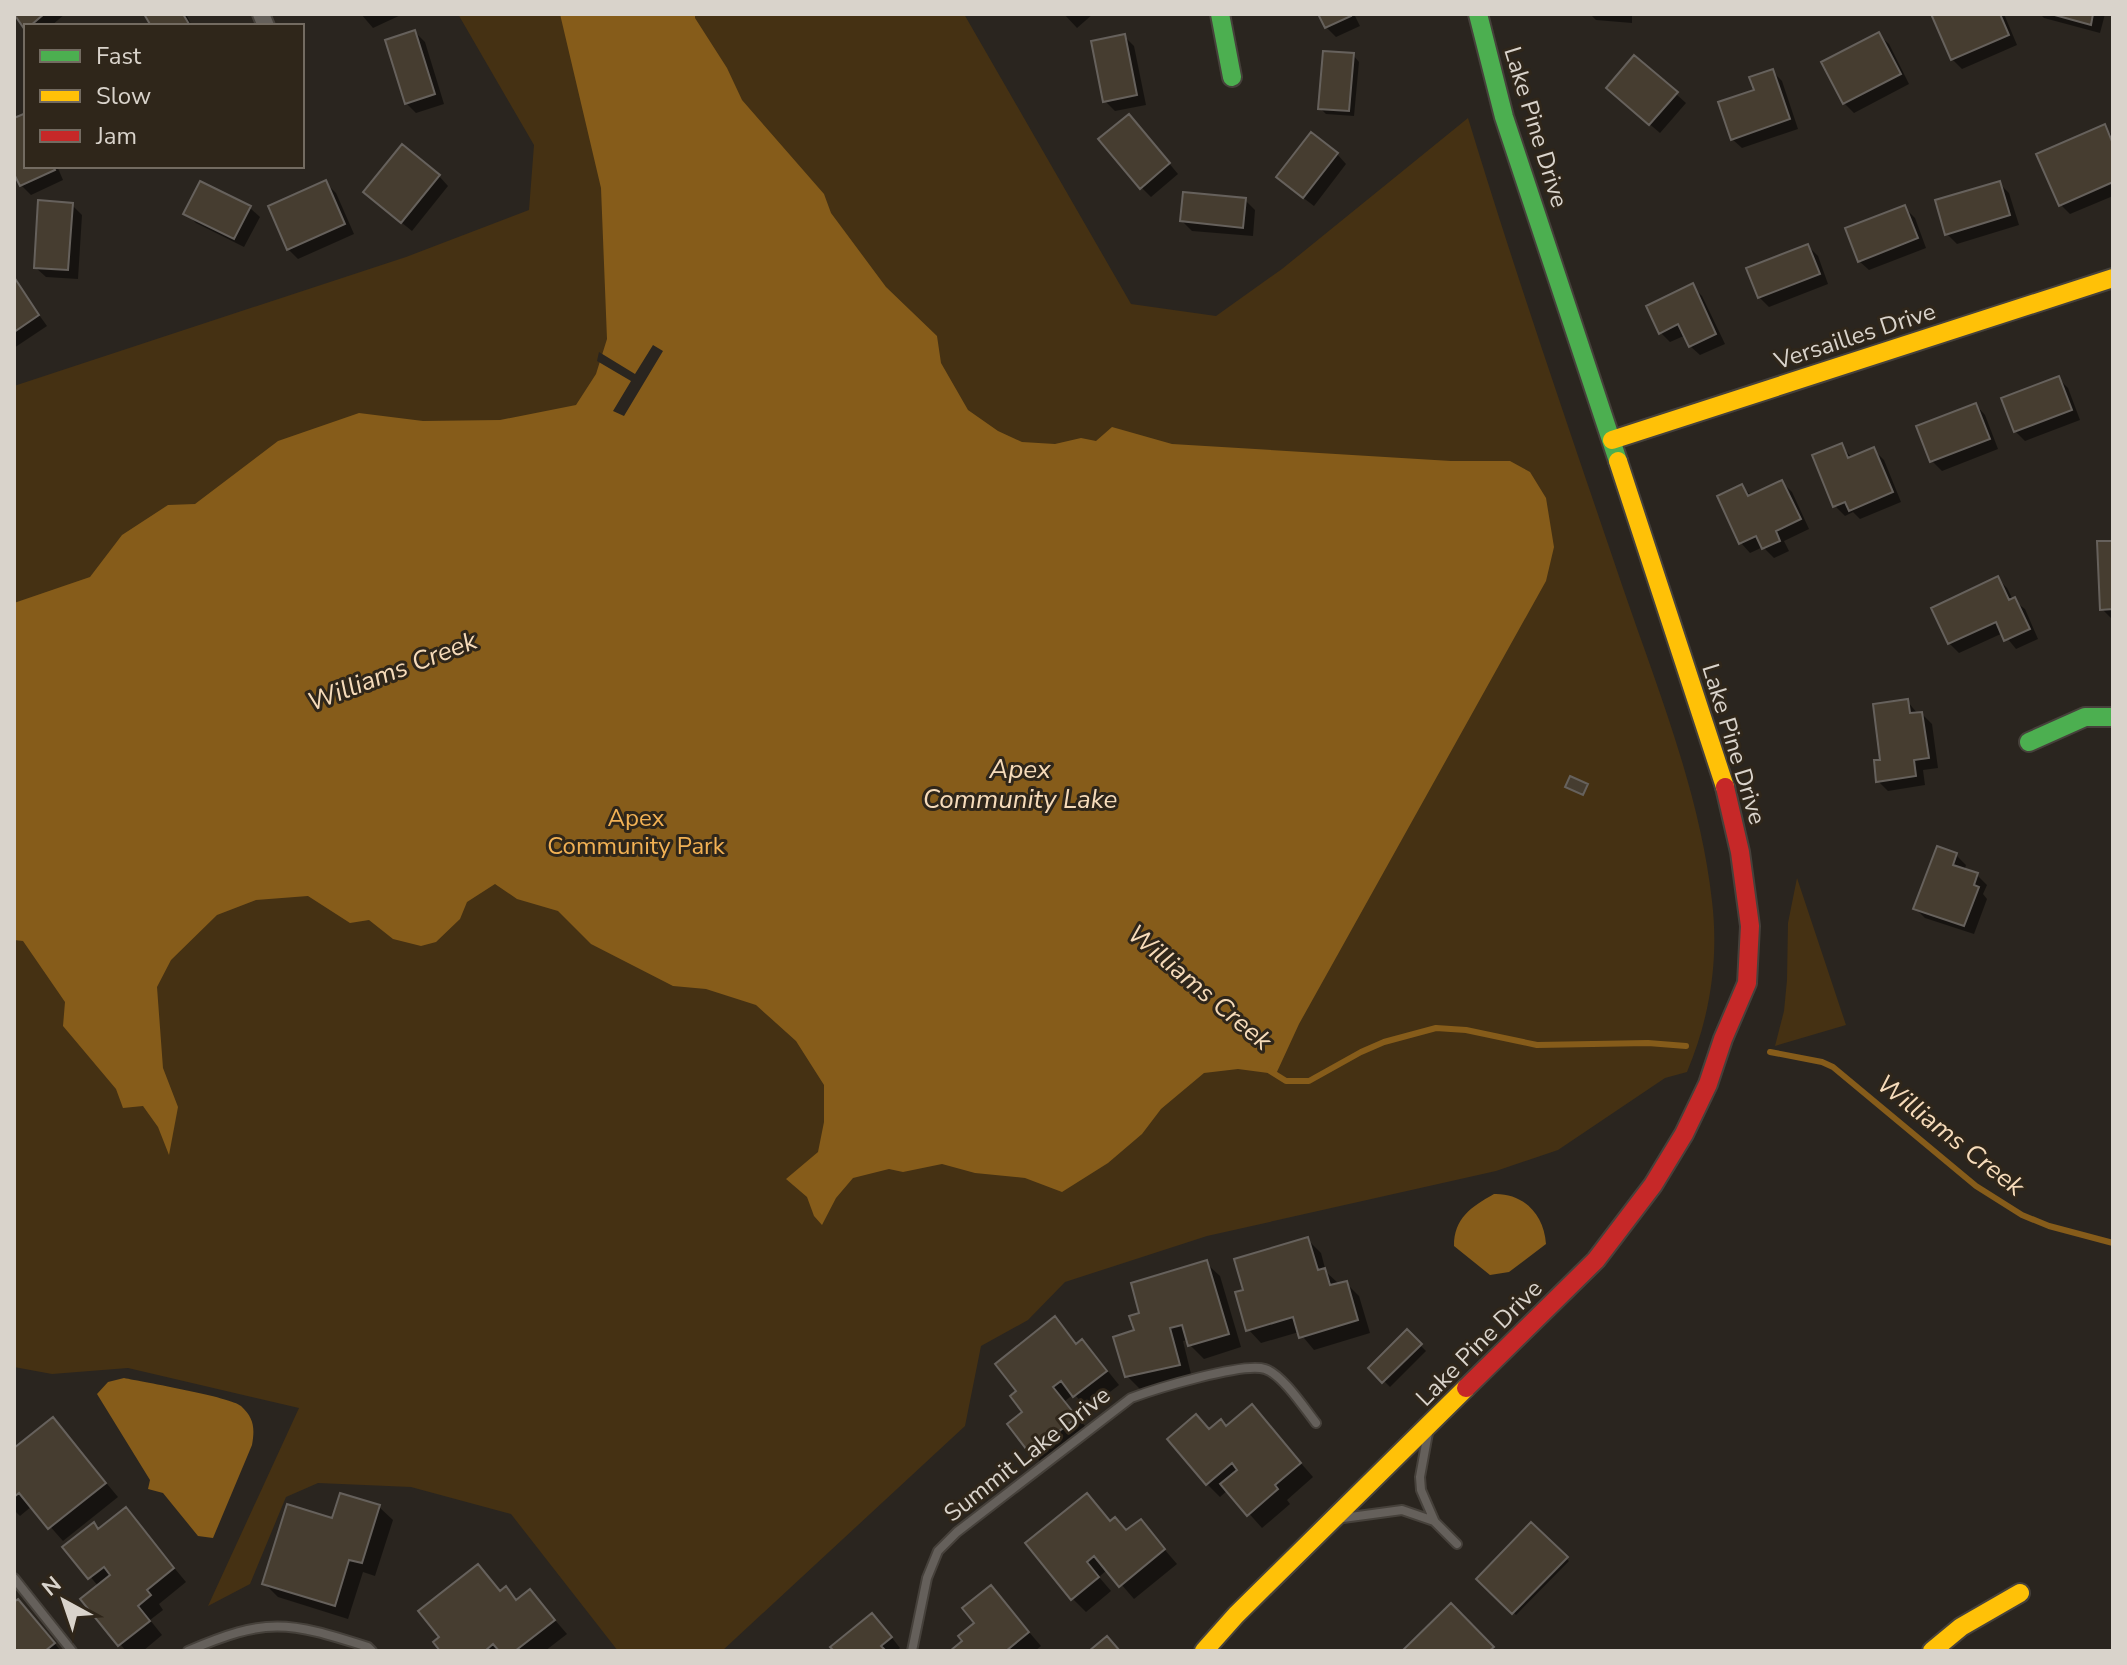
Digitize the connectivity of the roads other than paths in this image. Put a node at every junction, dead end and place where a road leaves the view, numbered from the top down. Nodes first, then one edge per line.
1 (1220, 14) edge
2 (1478, 14) edge
3 (1232, 77) dead end
4 (2113, 278) edge
5 (1612, 440) junction
6 (2113, 717) edge
7 (2029, 742) dead end
8 (1316, 1423) dead end
9 (1429, 1426) junction
10 (1334, 1520) junction
11 (1434, 1521) junction
12 (1457, 1544) dead end
13 (14, 1578) edge
14 (2020, 1593) dead end
15 (72, 1651) edge
16 (188, 1651) edge
17 (372, 1651) edge
18 (912, 1651) edge
19 (1204, 1651) edge
20 (1932, 1651) edge

1 - 3 main road
2 - 5 main road, Lake Pine Drive
4 - 5 main road, Versailles Drive
5 - 9 main road, Lake Pine Drive
6 - 7 main road
8 - 18 lane, Summit Lake Drive
9 - 10 main road, Lake Pine Drive
9 - 11 lane
10 - 11 lane
10 - 19 main road, Lake Pine Drive
11 - 12 lane
13 - 15 lane
14 - 20 main road
16 - 17 lane

